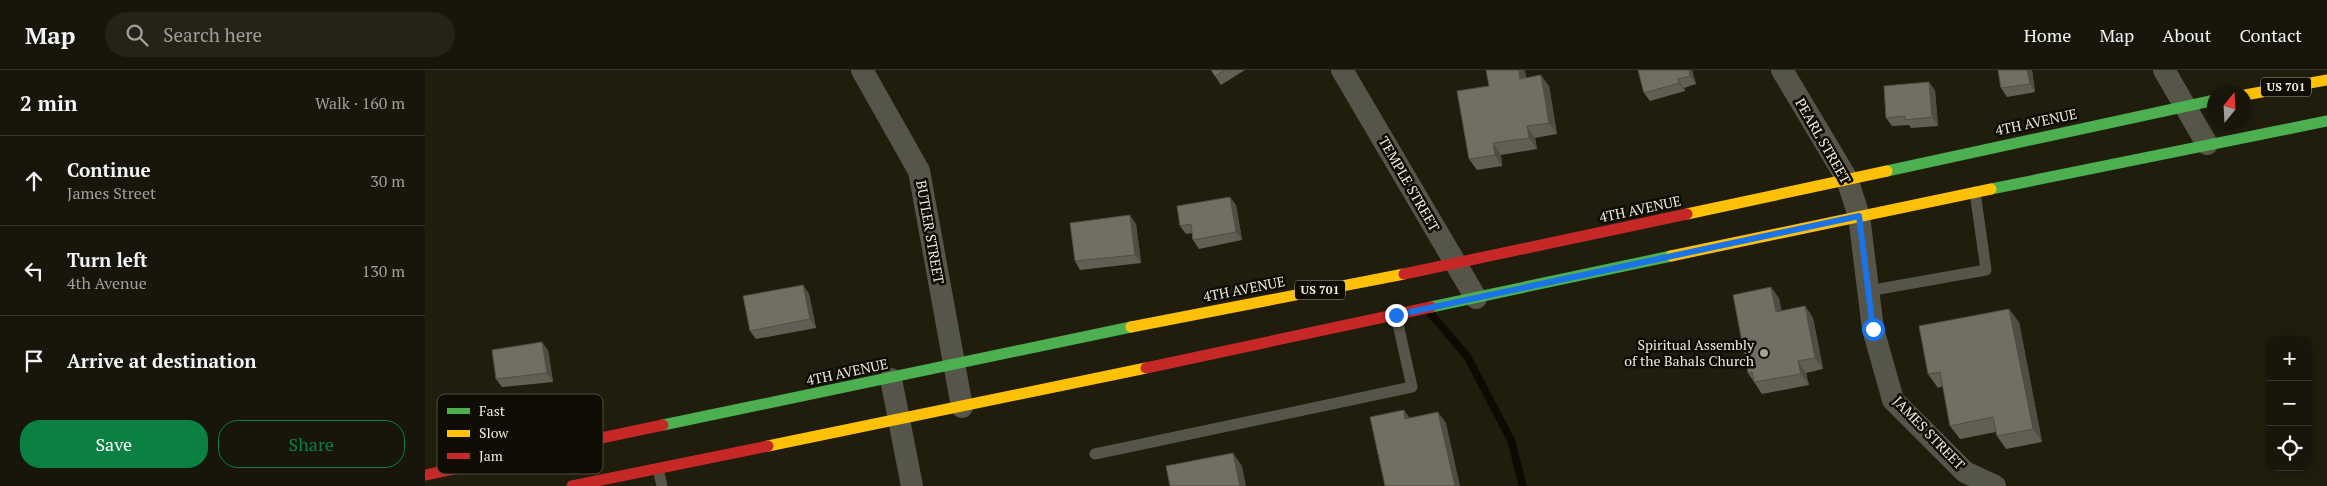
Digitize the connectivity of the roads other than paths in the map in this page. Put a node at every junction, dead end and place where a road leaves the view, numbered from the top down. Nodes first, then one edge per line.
1 (863, 70) edge
2 (1343, 70) edge
3 (1782, 70) edge
4 (2163, 70) edge
5 (2327, 80) edge
6 (2252, 93) edge
7 (2207, 101) edge
8 (2185, 105) junction
9 (2327, 121) edge
10 (2207, 144) junction
11 (1847, 179) junction
12 (1975, 192) junction
13 (1859, 216) junction
14 (1456, 264) junction
15 (1868, 291) junction
16 (1476, 298) junction
17 (1396, 315) junction
18 (954, 364) junction
19 (891, 379) junction
20 (962, 406) junction
21 (899, 420) junction
22 (603, 438) edge
23 (1095, 454) dead end
24 (658, 469) junction
25 (572, 486) edge
26 (662, 486) edge
27 (912, 486) edge
28 (1995, 486) edge

1 - 18 street, BUTLER STREET
2 - 14 street, TEMPLE STREET
3 - 11 street, PEARL STREET
4 - 8 street
5 - 6 main road, US 701
7 - 8 main road, 4TH AVENUE / US 701
8 - 10 street
8 - 11 main road, 4TH AVENUE / US 701
9 - 10 main road
10 - 12 main road
11 - 13 street, PEARL STREET
11 - 14 main road, 4TH AVENUE / US 701
12 - 13 main road
12 - 15 lane
13 - 15 street, JAMES STREET
13 - 16 main road
14 - 16 street, TEMPLE STREET
14 - 18 main road, 4TH AVENUE / US 701
15 - 28 street, JAMES STREET
16 - 17 main road
17 - 20 main road
17 - 23 lane
18 - 19 main road, 4TH AVENUE / US 701
18 - 20 street, BUTLER STREET
19 - 21 street
19 - 22 main road, 4TH AVENUE / US 701
20 - 21 main road
21 - 24 main road
21 - 27 street
24 - 25 main road
24 - 26 lane

